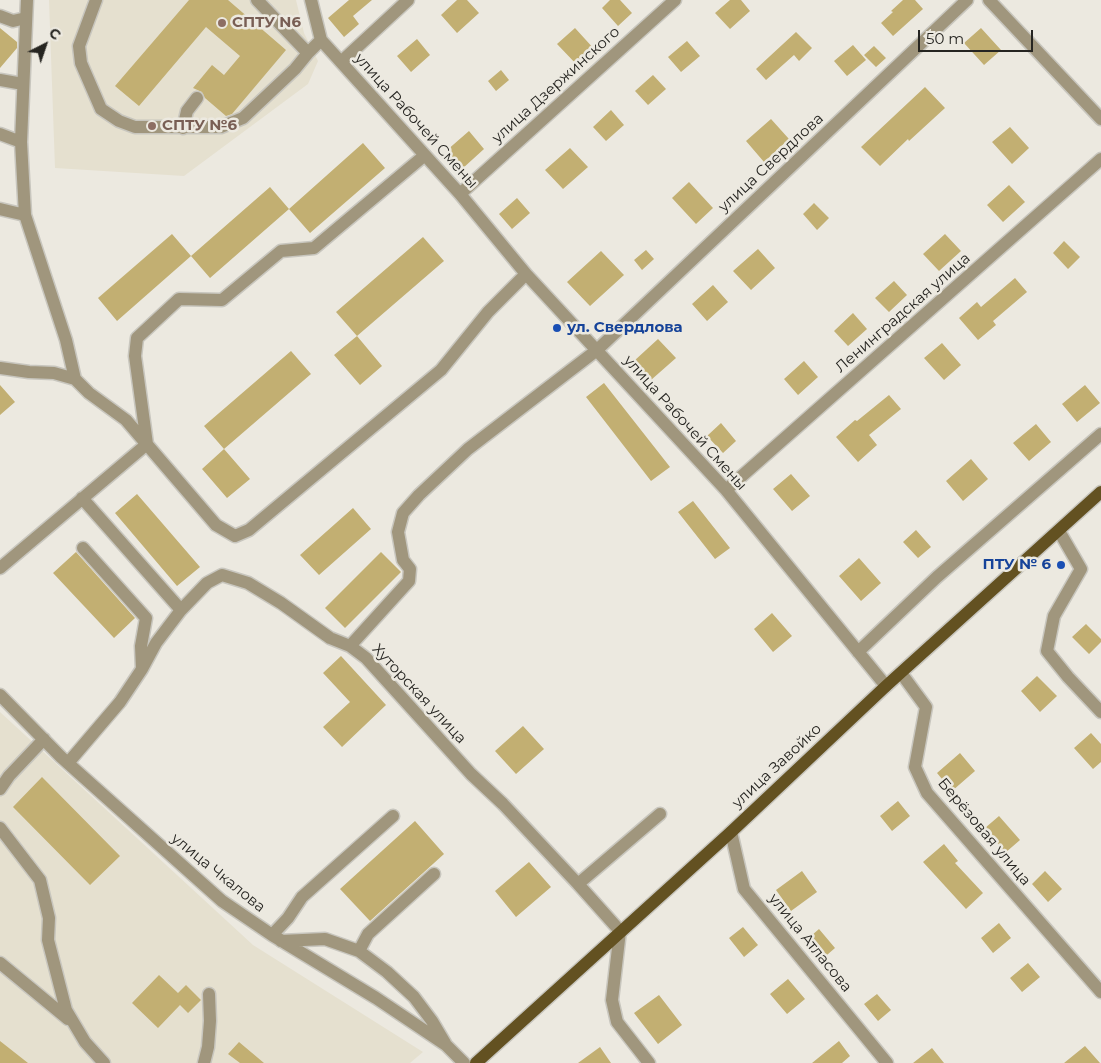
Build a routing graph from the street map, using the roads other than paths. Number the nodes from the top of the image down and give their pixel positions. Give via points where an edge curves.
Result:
1 (27, 0) edge
2 (96, 0) edge
3 (257, 0) edge
4 (311, 0) edge
5 (408, 0) edge
6 (675, 0) edge
7 (967, 0) edge
8 (989, 0) edge
9 (0, 16) edge
10 (26, 18) junction
11 (321, 40) junction
12 (308, 52) junction
13 (341, 62) junction
14 (0, 80) edge
15 (23, 84) junction
16 (197, 98) dead end
17 (1101, 119) edge
18 (183, 128) junction
19 (0, 134) edge
20 (21, 142) junction
21 (425, 155) junction
22 (1101, 159) edge
23 (460, 194) junction
24 (0, 209) edge
25 (25, 215) junction
26 (526, 274) junction
27 (597, 350) junction
28 (0, 368) edge
29 (75, 379) junction
30 (1101, 434) edge
31 (147, 444) junction
32 (726, 490) junction
33 (1101, 492) edge
34 (82, 498) junction
35 (1059, 531) junction
36 (83, 548) dead end
37 (0, 568) edge
38 (181, 610) junction
39 (350, 646) junction
40 (858, 652) junction
41 (142, 669) junction
42 (901, 673) junction
43 (886, 686) junction
44 (0, 695) edge
45 (1101, 712) edge
46 (44, 740) junction
47 (68, 763) junction
48 (1, 785) edge
49 (660, 814) dead end
50 (393, 816) dead end
51 (0, 828) edge
52 (731, 832) junction
53 (434, 874) dead end
54 (578, 884) junction
55 (620, 931) junction
56 (277, 938) junction
57 (359, 950) junction
58 (0, 963) edge
59 (1101, 992) edge
60 (209, 994) dead end
61 (70, 1020) junction
62 (446, 1045) junction
63 (104, 1063) edge
64 (204, 1063) edge
65 (464, 1063) edge
66 (476, 1063) edge
67 (649, 1063) edge
68 (887, 1063) edge

1 - 10 street
2 - 18 street via 79,46 81,63 101,109 135,127
3 - 12 street
4 - 11 street, улица Рабочей Смены
5 - 13 street
6 - 23 street, улица Дзержинского
7 - 27 street, улица Свердлова
8 - 17 street
9 - 10 street via 12,21
10 - 15 street
11 - 12 street
11 - 13 street, улица Рабочей Смены
12 - 18 street via 295,69 243,118 221,127
13 - 21 street, улица Рабочей Смены
14 - 15 street
15 - 20 street
16 - 18 street via 187,110
19 - 20 street
20 - 25 street
21 - 23 street, улица Рабочей Смены
21 - 31 street via 314,248 281,251 222,300 179,299 138,338 135,356
22 - 32 street, Ленинградская улица
23 - 26 street, улица Рабочей Смены
24 - 25 street
25 - 29 street via 66,340
26 - 27 street, улица Рабочей Смены
26 - 31 street via 488,312 440,370 249,530 235,536 216,525
27 - 32 street, улица Рабочей Смены
27 - 39 street, улица Свердлова via 468,449 410,504 403,513 398,532 403,560 410,569 409,581
28 - 29 street via 54,373
29 - 31 street via 126,420
30 - 40 street via 937,577
31 - 34 street
32 - 40 street, улица Рабочей Смены
33 - 35 main road, улица Завойко
34 - 37 street
34 - 38 street
35 - 42 main road, улица Завойко
35 - 45 street via 1081,569 1054,616 1047,652
36 - 41 street via 146,618 141,646
38 - 39 street, Хуторская улица via 207,583 222,575 248,583 330,638
38 - 41 street, Хуторская улица via 156,643
39 - 54 street, Хуторская улица via 366,658 465,768 504,804
40 - 43 street, улица Рабочей Смены
41 - 47 street, Хуторская улица via 120,702
42 - 43 main road, улица Завойко
42 - 59 street, Берёзовая улица via 926,707 915,767 927,793
43 - 52 main road, улица Завойко
44 - 46 street, улица Чкалова
46 - 47 street, улица Чкалова
46 - 48 street
47 - 56 street, улица Чкалова via 222,901
49 - 54 street
50 - 56 street via 302,897
51 - 61 street via 40,880 49,918 48,940 53,965
52 - 55 main road, улица Завойко
52 - 68 street, улица Атласова via 744,889
53 - 57 street via 368,934
54 - 55 street, Хуторская улица
55 - 66 main road, улица Завойко
55 - 67 street via 612,1000 617,1022
56 - 57 street via 325,938
56 - 62 street, улица Чкалова
57 - 62 street via 414,997
58 - 61 street
60 - 64 street via 210,1030
61 - 63 street
62 - 65 street, улица Чкалова

